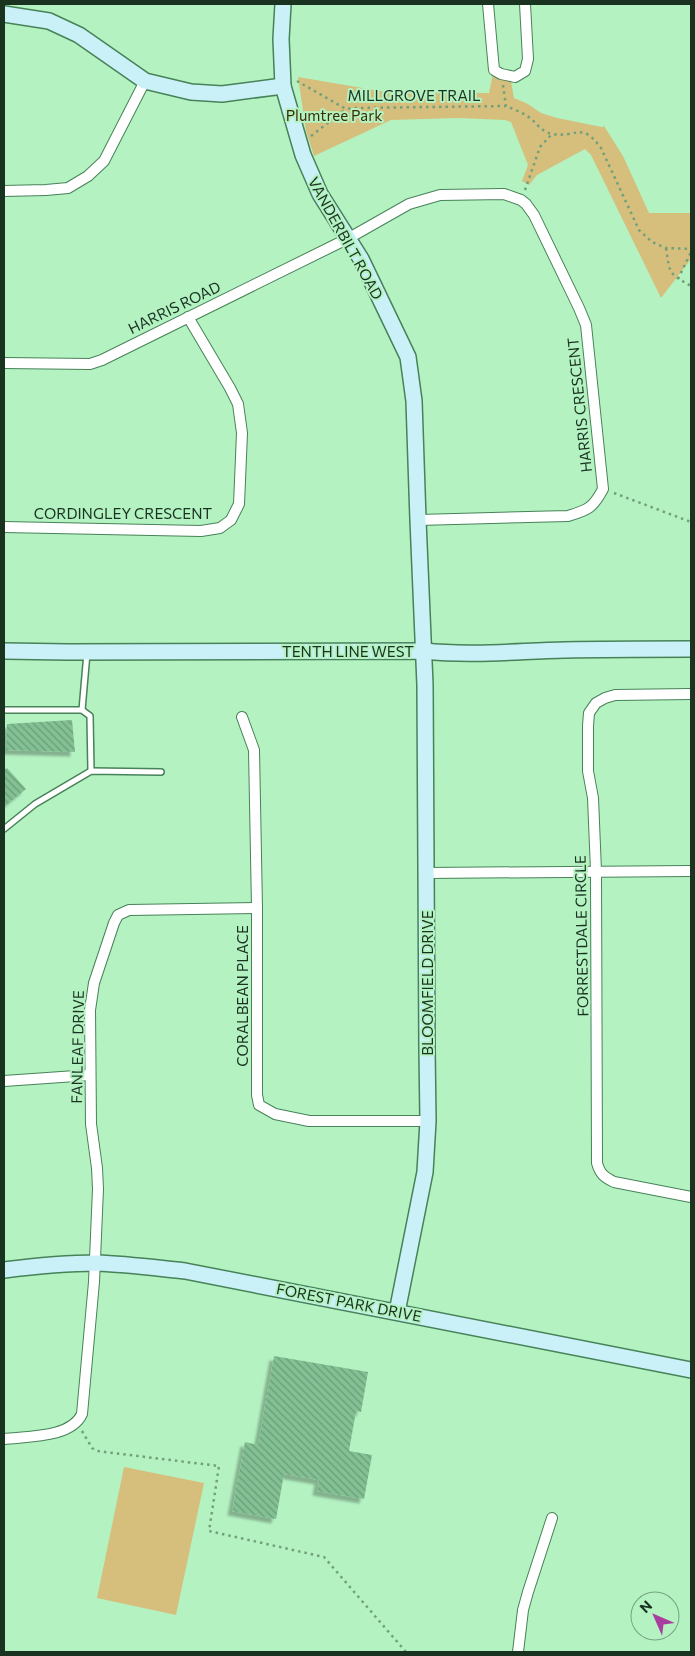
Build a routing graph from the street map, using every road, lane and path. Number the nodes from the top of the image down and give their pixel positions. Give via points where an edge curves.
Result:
1 (284, 4) edge
2 (488, 4) edge
3 (525, 4) edge
4 (4, 14) edge
5 (501, 74) junction
6 (283, 80) junction
7 (146, 81) junction
8 (506, 106) junction
9 (346, 109) junction
10 (552, 134) junction
11 (300, 146) junction
12 (4, 191) edge
13 (521, 200) junction
14 (349, 238) junction
15 (666, 248) junction
16 (691, 251) edge
17 (678, 279) junction
18 (691, 286) edge
19 (188, 317) junction
20 (4, 363) edge
21 (603, 489) junction
22 (418, 520) junction
23 (691, 522) edge
24 (4, 527) edge
25 (691, 649) edge
26 (424, 650) junction
27 (4, 651) edge
28 (87, 652) junction
29 (691, 694) edge
30 (4, 710) edge
31 (82, 710) junction
32 (242, 717) dead end
33 (91, 771) junction
34 (161, 772) dead end
35 (4, 829) edge
36 (596, 872) junction
37 (691, 872) edge
38 (426, 873) junction
39 (257, 908) junction
40 (90, 1075) junction
41 (4, 1081) edge
42 (428, 1121) junction
43 (691, 1197) edge
44 (96, 1263) junction
45 (4, 1270) edge
46 (397, 1312) junction
47 (691, 1370) edge
48 (82, 1431) dead end
49 (4, 1439) edge
50 (552, 1518) dead end
51 (406, 1652) edge
52 (518, 1652) edge

1 - 6 street, VANDERBILT ROAD via 281,39
2 - 5 street via 494,70
3 - 5 street via 528,60 525,71 515,77
4 - 7 street via 49,21 79,35
5 - 8 path
6 - 7 street via 222,94 191,92
6 - 9 path, MILLGROVE TRAIL via 312,89
6 - 11 street, VANDERBILT ROAD
7 - 12 street via 104,161 88,176 68,188
8 - 9 path, MILLGROVE TRAIL
8 - 10 path, MILLGROVE TRAIL via 528,116 542,130
9 - 11 path
10 - 13 path via 540,147
10 - 15 path via 574,132 592,136 601,148 639,230 652,242
11 - 14 street, VANDERBILT ROAD via 320,194
13 - 14 street via 504,194 440,195 409,204
13 - 21 street, HARRIS CRESCENT via 534,215 586,325
14 - 19 street, HARRIS ROAD
14 - 22 street, VANDERBILT ROAD via 408,357 414,401
15 - 16 path
15 - 17 path via 670,272
16 - 17 path
17 - 18 path
19 - 20 street, HARRIS ROAD via 90,364
19 - 24 street, CORDINGLEY CRESCENT via 238,404 242,433 239,504 231,520 220,528 201,531
21 - 22 street, HARRIS CRESCENT via 587,511 568,516
21 - 23 path
22 - 26 street, VANDERBILT ROAD
25 - 26 street, TENTH LINE WEST via 497,653
26 - 28 street, TENTH LINE WEST
26 - 38 street, BLOOMFIELD DRIVE
27 - 28 street, TENTH LINE WEST
28 - 31 lane
29 - 36 street, FORRESTDALE CIRCLE via 615,694 596,704 589,713 588,771 593,798
30 - 31 lane
31 - 33 lane via 90,716
32 - 39 street, CORALBEAN PLACE via 254,750
33 - 34 lane
33 - 35 lane via 35,804
36 - 37 street
36 - 38 street
36 - 43 street, FORRESTDALE CIRCLE via 600,1172 614,1182
38 - 42 street, BLOOMFIELD DRIVE
39 - 40 street, FANLEAF DRIVE via 128,910 118,915 94,983 90,1010
39 - 42 street, CORALBEAN PLACE via 259,1104 275,1114 309,1121
40 - 41 street
40 - 44 street, FANLEAF DRIVE via 91,1124 98,1168
42 - 46 street, BLOOMFIELD DRIVE via 425,1172
44 - 45 street, FOREST PARK DRIVE
44 - 46 street, FOREST PARK DRIVE via 202,1274
44 - 49 street, FANLEAF DRIVE via 84,1405 80,1419 60,1432
46 - 47 street, FOREST PARK DRIVE
48 - 51 path via 97,1451 219,1466 209,1531 324,1557
50 - 52 street via 523,1610

